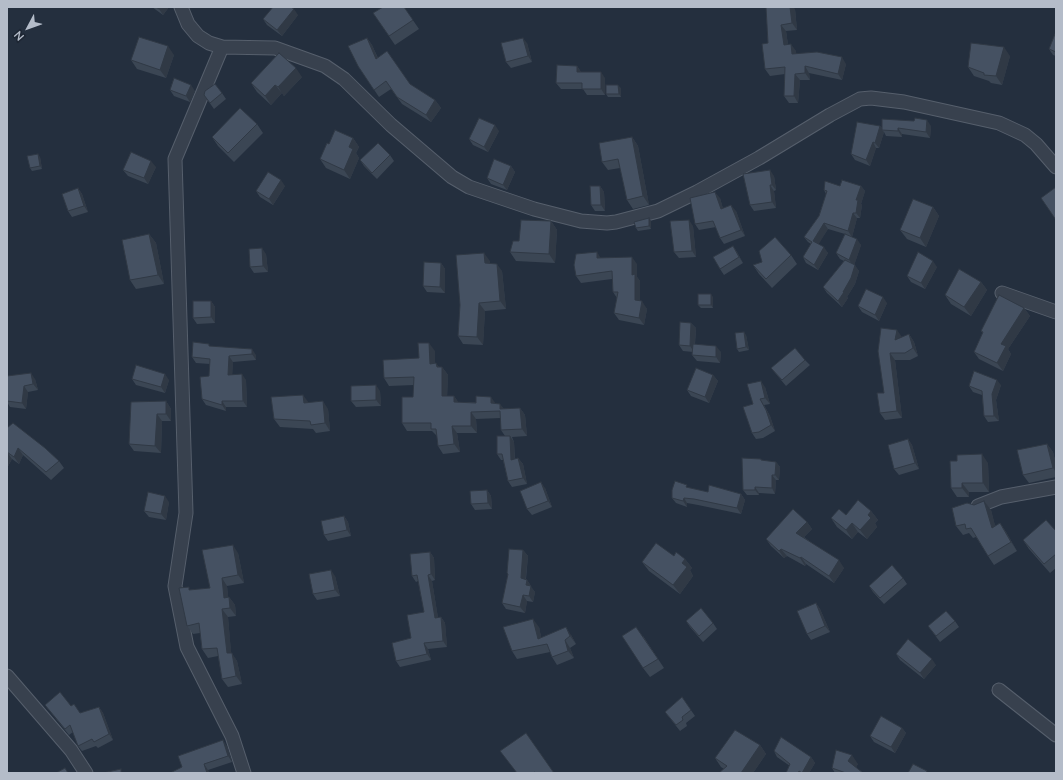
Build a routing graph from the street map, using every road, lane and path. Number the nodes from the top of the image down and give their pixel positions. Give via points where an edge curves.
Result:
1 (181, 7) edge
2 (222, 47) junction
3 (1056, 167) edge
4 (1002, 293) dead end
5 (1056, 312) edge
6 (1056, 487) edge
7 (978, 506) edge
8 (7, 676) edge
9 (999, 690) dead end
10 (1056, 735) edge
11 (86, 773) edge
12 (244, 773) edge

1 - 2 street via 188,24 198,36
2 - 3 street via 275,48 325,66 344,79 391,125 452,177 486,193 580,221 616,222 658,211 718,181 860,99 904,102 998,122 1025,135
2 - 12 street via 175,159 186,513 175,586 187,647 232,736
4 - 5 street
6 - 7 street via 1002,497
8 - 11 street via 71,750
9 - 10 street

